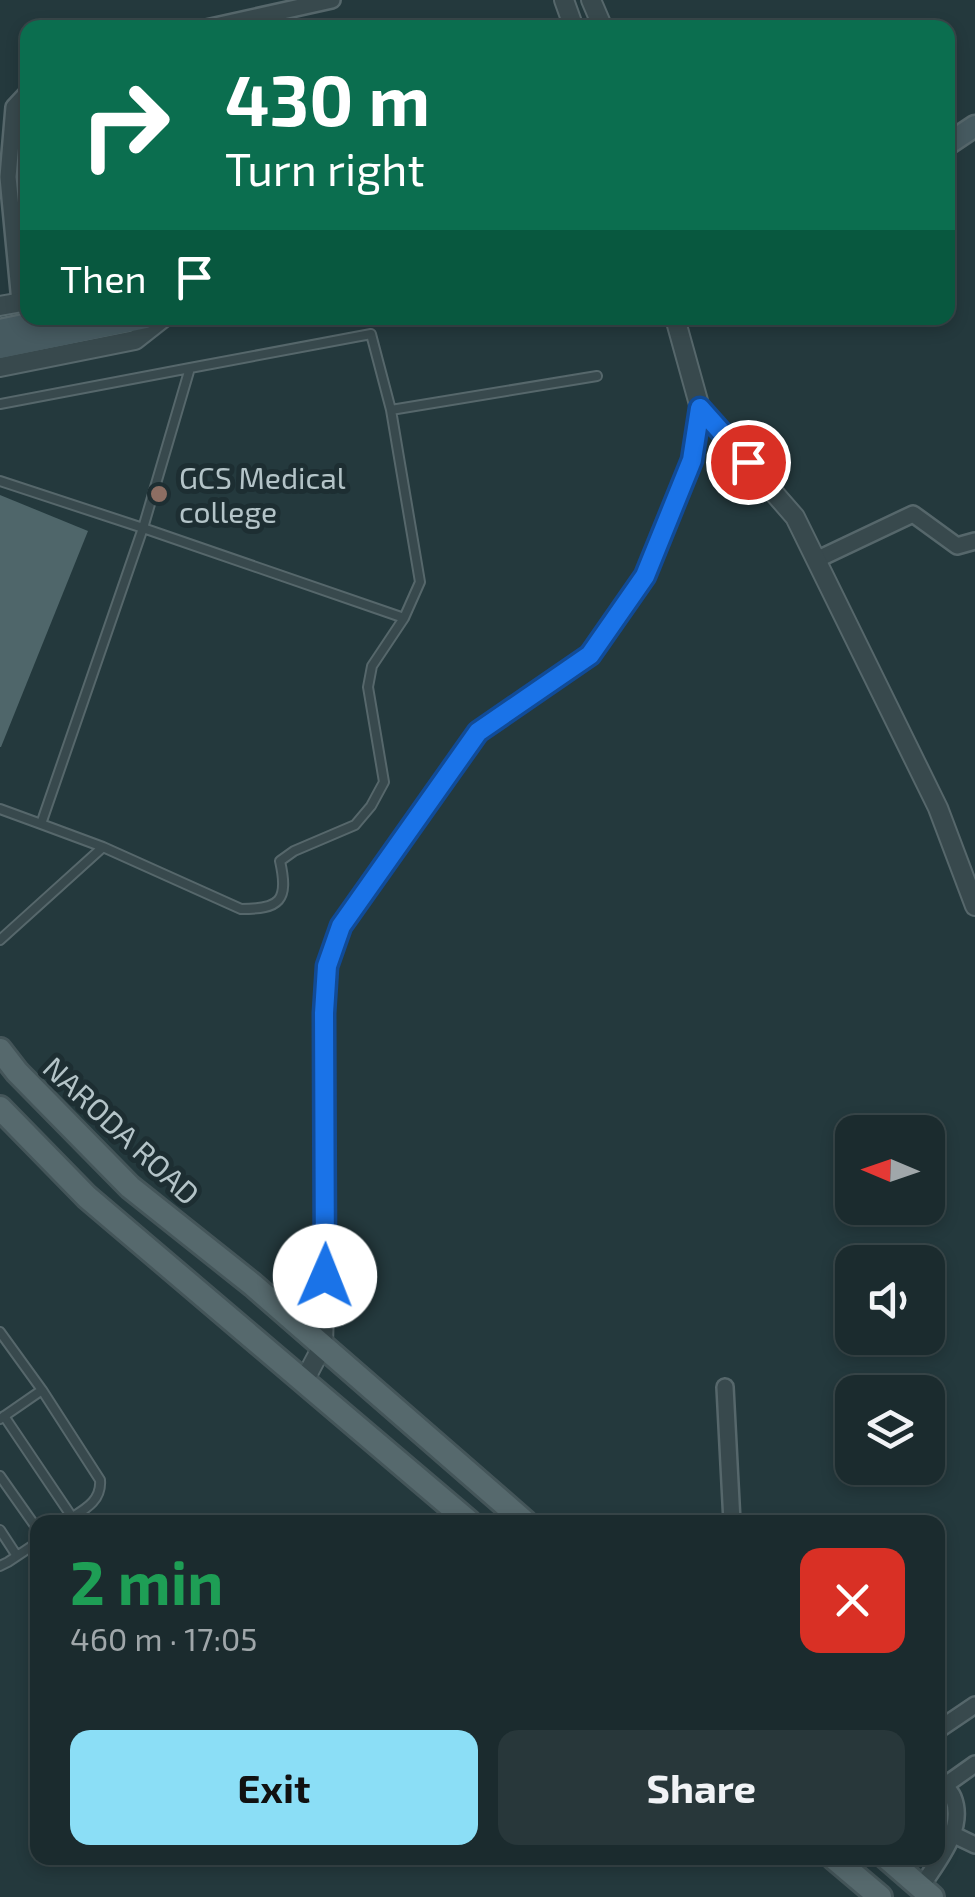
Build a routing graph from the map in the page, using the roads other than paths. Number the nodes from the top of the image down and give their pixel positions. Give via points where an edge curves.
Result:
1 (332, 0) edge
2 (242, 20) edge
3 (20, 101) edge
4 (20, 270) edge
5 (108, 325) edge
6 (154, 325) edge
7 (677, 325) edge
8 (0, 348) edge
9 (0, 367) edge
10 (190, 368) junction
11 (597, 376) dead end
12 (0, 404) edge
13 (700, 408) junction
14 (391, 410) junction
15 (0, 481) edge
16 (142, 528) junction
17 (975, 541) edge
18 (816, 560) junction
19 (404, 618) junction
20 (0, 809) edge
21 (41, 824) junction
22 (104, 847) junction
23 (975, 906) edge
24 (0, 940) edge
25 (0, 1050) edge
26 (0, 1108) edge
27 (0, 1332) edge
28 (322, 1345) junction
29 (302, 1383) junction
30 (725, 1387) dead end
31 (42, 1390) junction
32 (2, 1418) edge
33 (0, 1476) edge
34 (65, 1515) edge
35 (75, 1515) edge
36 (461, 1515) edge
37 (517, 1515) edge
38 (732, 1515) edge
39 (30, 1519) edge
40 (0, 1530) edge
41 (30, 1547) edge
42 (17, 1556) junction
43 (0, 1566) edge
44 (975, 1705) edge
45 (945, 1725) edge
46 (975, 1764) edge
47 (945, 1780) edge
48 (945, 1787) edge
49 (952, 1834) junction
50 (975, 1845) edge
51 (945, 1853) edge
52 (842, 1865) edge
53 (894, 1865) edge
54 (939, 1865) edge
55 (927, 1892) edge
56 (880, 1897) edge

1 - 2 street
3 - 4 street via 8,176
5 - 8 main road
6 - 9 street via 135,340
7 - 13 street
10 - 12 lane
10 - 14 lane via 371,334
10 - 16 lane
11 - 14 lane
13 - 18 street via 795,516
13 - 28 street via 692,460 645,576 590,655 478,732 341,926 327,966 324,1013
14 - 19 lane via 420,582
15 - 16 lane
16 - 19 lane
16 - 21 lane
17 - 18 street via 957,546 913,514
18 - 23 street via 938,808
19 - 22 lane via 372,666 368,687 384,782 354,824 280,861 284,877 277,903 241,909
20 - 21 lane
21 - 22 lane
22 - 24 lane
25 - 28 main road, NARODA ROAD via 130,1187
26 - 29 main road via 87,1197
27 - 31 lane
28 - 29 street
28 - 37 main road, NARODA ROAD
29 - 36 main road
30 - 38 street
31 - 32 lane
31 - 35 lane via 100,1480 97,1500
32 - 34 lane
33 - 39 lane
40 - 42 lane
41 - 42 lane
42 - 43 lane
44 - 45 street
46 - 47 street
48 - 49 street via 956,1814
49 - 50 street
49 - 51 street
52 - 56 main road
53 - 55 main road
54 - 55 street

